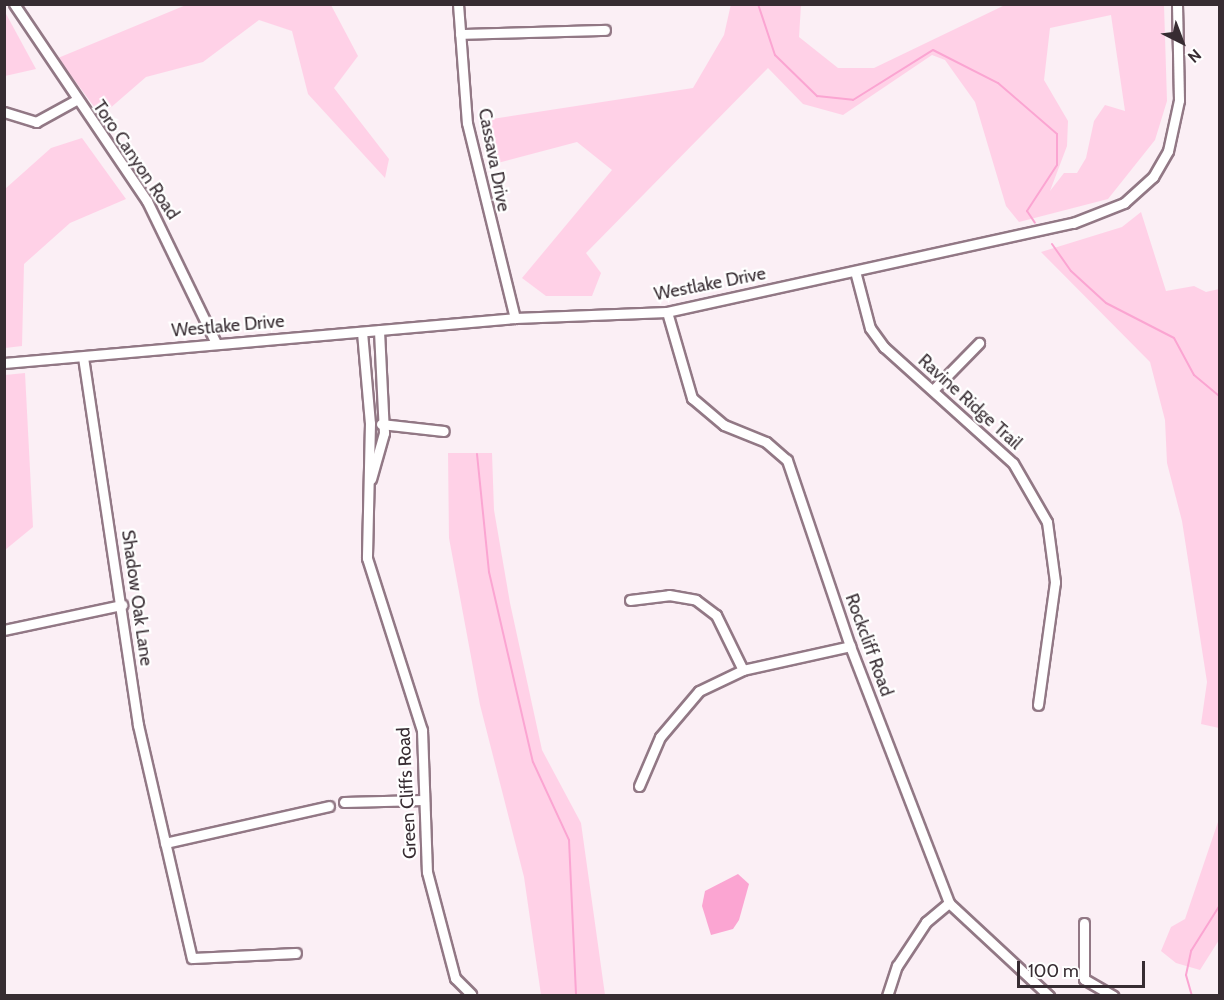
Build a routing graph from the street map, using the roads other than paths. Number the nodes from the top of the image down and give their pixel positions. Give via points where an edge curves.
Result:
1 (14, 4) edge
2 (458, 4) edge
3 (1177, 4) edge
4 (605, 30) dead end
5 (459, 34) junction
6 (76, 100) junction
7 (4, 112) edge
8 (855, 272) junction
9 (667, 312) junction
10 (515, 318) junction
11 (379, 330) junction
12 (362, 332) junction
13 (216, 342) junction
14 (979, 343) dead end
15 (83, 357) junction
16 (4, 363) edge
17 (933, 390) junction
18 (370, 423) junction
19 (384, 425) junction
20 (444, 431) dead end
21 (370, 481) junction
22 (630, 600) dead end
23 (122, 605) junction
24 (4, 630) edge
25 (850, 646) junction
26 (743, 670) junction
27 (1038, 705) dead end
28 (639, 786) dead end
29 (423, 801) junction
30 (344, 802) dead end
31 (329, 806) dead end
32 (165, 843) junction
33 (949, 903) junction
34 (1084, 923) dead end
35 (296, 953) dead end
36 (471, 994) dead end
37 (887, 996) edge
38 (1049, 996) edge
39 (1114, 996) edge

1 - 6 street, Toro Canyon Road
2 - 5 street, Cassava Drive
3 - 8 street, Westlake Drive via 1176,129 1153,177 1124,203 1073,223
4 - 5 street
5 - 10 street, Cassava Drive via 467,123
6 - 7 street via 36,122
6 - 13 street, Toro Canyon Road via 152,209
8 - 9 street, Westlake Drive
8 - 17 street, Ravine Ridge Trail via 870,328
9 - 10 street, Westlake Drive
9 - 25 street, Rockcliff Road via 693,398 724,425 766,442 787,460
10 - 11 street, Westlake Drive
11 - 12 street, Westlake Drive
11 - 19 street, Green Cliffs Road
12 - 13 street, Westlake Drive
12 - 18 street, Green Cliffs Road
13 - 15 street, Westlake Drive
14 - 17 street
15 - 16 street, Westlake Drive
15 - 23 street, Shadow Oak Lane
17 - 27 street, Ravine Ridge Trail via 1013,463 1047,522 1055,582
18 - 19 street
18 - 21 street, Green Cliffs Road
19 - 20 street
19 - 21 street, Green Cliffs Road
21 - 29 street, Green Cliffs Road via 368,558 421,722
22 - 26 street via 669,595 696,600 717,615
23 - 24 street
23 - 32 street, Shadow Oak Lane via 138,725
25 - 26 street
25 - 33 street, Rockcliff Road
26 - 28 street via 699,691 678,711
29 - 30 street
29 - 36 street, Green Cliffs Road via 427,872 455,978
31 - 32 street
32 - 35 street, Shadow Oak Lane via 192,958
33 - 37 street via 926,922 897,966
33 - 38 street, Rockcliff Road
34 - 39 street via 1084,979

